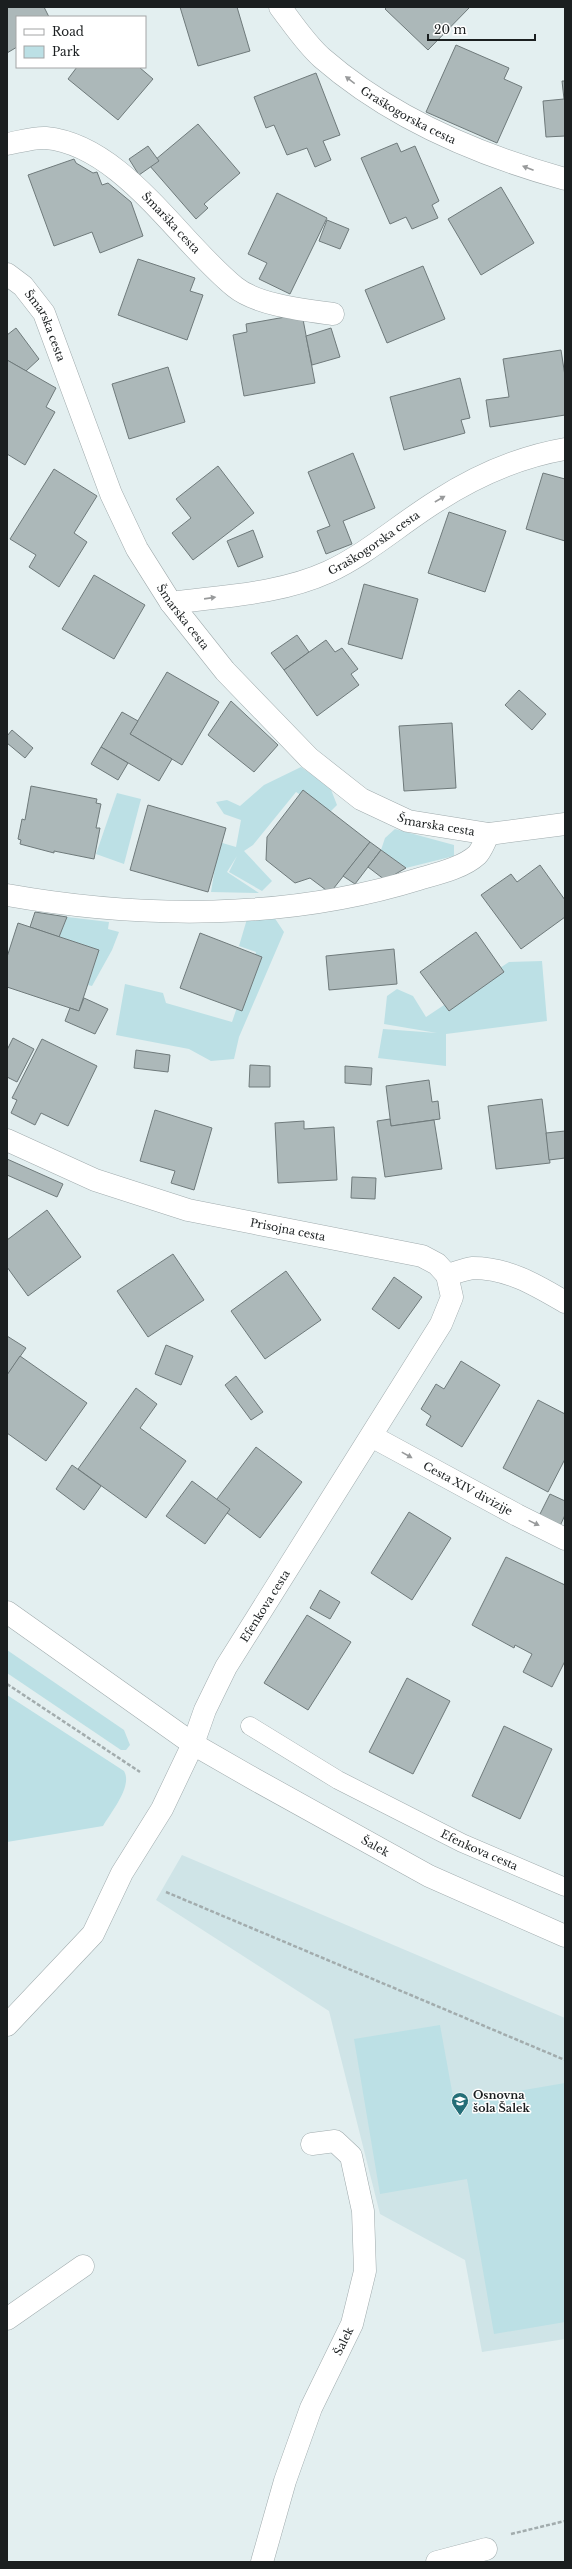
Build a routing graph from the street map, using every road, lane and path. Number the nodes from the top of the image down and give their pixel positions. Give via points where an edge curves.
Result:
1 (280, 7) edge
2 (7, 144) edge
3 (565, 179) edge
4 (7, 274) edge
5 (333, 314) dead end
6 (565, 450) edge
7 (171, 603) junction
8 (565, 824) edge
9 (489, 834) junction
10 (7, 895) edge
11 (7, 1140) edge
12 (447, 1276) junction
13 (565, 1302) edge
14 (372, 1437) junction
15 (565, 1539) edge
16 (7, 1612) edge
17 (7, 1684) edge
18 (250, 1726) dead end
19 (192, 1744) junction
20 (140, 1772) dead end
21 (565, 1887) edge
22 (166, 1892) dead end
23 (565, 1936) edge
24 (7, 2025) edge
25 (565, 2060) edge
26 (312, 2144) dead end
27 (83, 2266) dead end
28 (7, 2319) edge
29 (565, 2521) edge
30 (486, 2549) joint
31 (262, 2562) edge
32 (437, 2562) edge

3 -> 1 street, Graškogorska cesta via 451,139 380,103 321,58
2 - 5 street, Šmarška cesta via 45,138 88,150 130,182 236,288 271,303
4 - 7 street, Šmarska cesta via 23,286 44,313 111,494 137,549
7 -> 6 street, Graškogorska cesta via 300,583 329,572 368,549 436,501 490,472 539,454
7 - 9 street, Šmarska cesta via 225,671 298,747 361,799 408,821
8 - 9 street, Šmarska cesta
9 - 10 street, Šmarska cesta via 477,855 437,873 357,896 289,906 141,911
11 - 12 street, Prisojna cesta via 95,1180 188,1210 422,1256 437,1264
12 - 13 street via 472,1268 498,1271 526,1279
12 - 14 street, Efenkova cesta via 452,1297 441,1324
14 -> 15 street, Cesta XIV divizije via 517,1516
14 - 19 street, Efenkova cesta via 226,1668 205,1710
16 - 19 street
17 - 20 path
18 - 21 lane, Efenkova cesta via 352,1787 462,1843
19 - 23 street, Šalek via 429,1876
19 - 24 street, Efenkova cesta via 162,1809 122,1873 93,1934
22 - 25 path
26 - 31 street, Šalek via 335,2141 350,2156 363,2211 366,2271 352,2324 311,2408 285,2481
27 - 28 street
29 - 30 path via 506,2536
30 - 32 street

